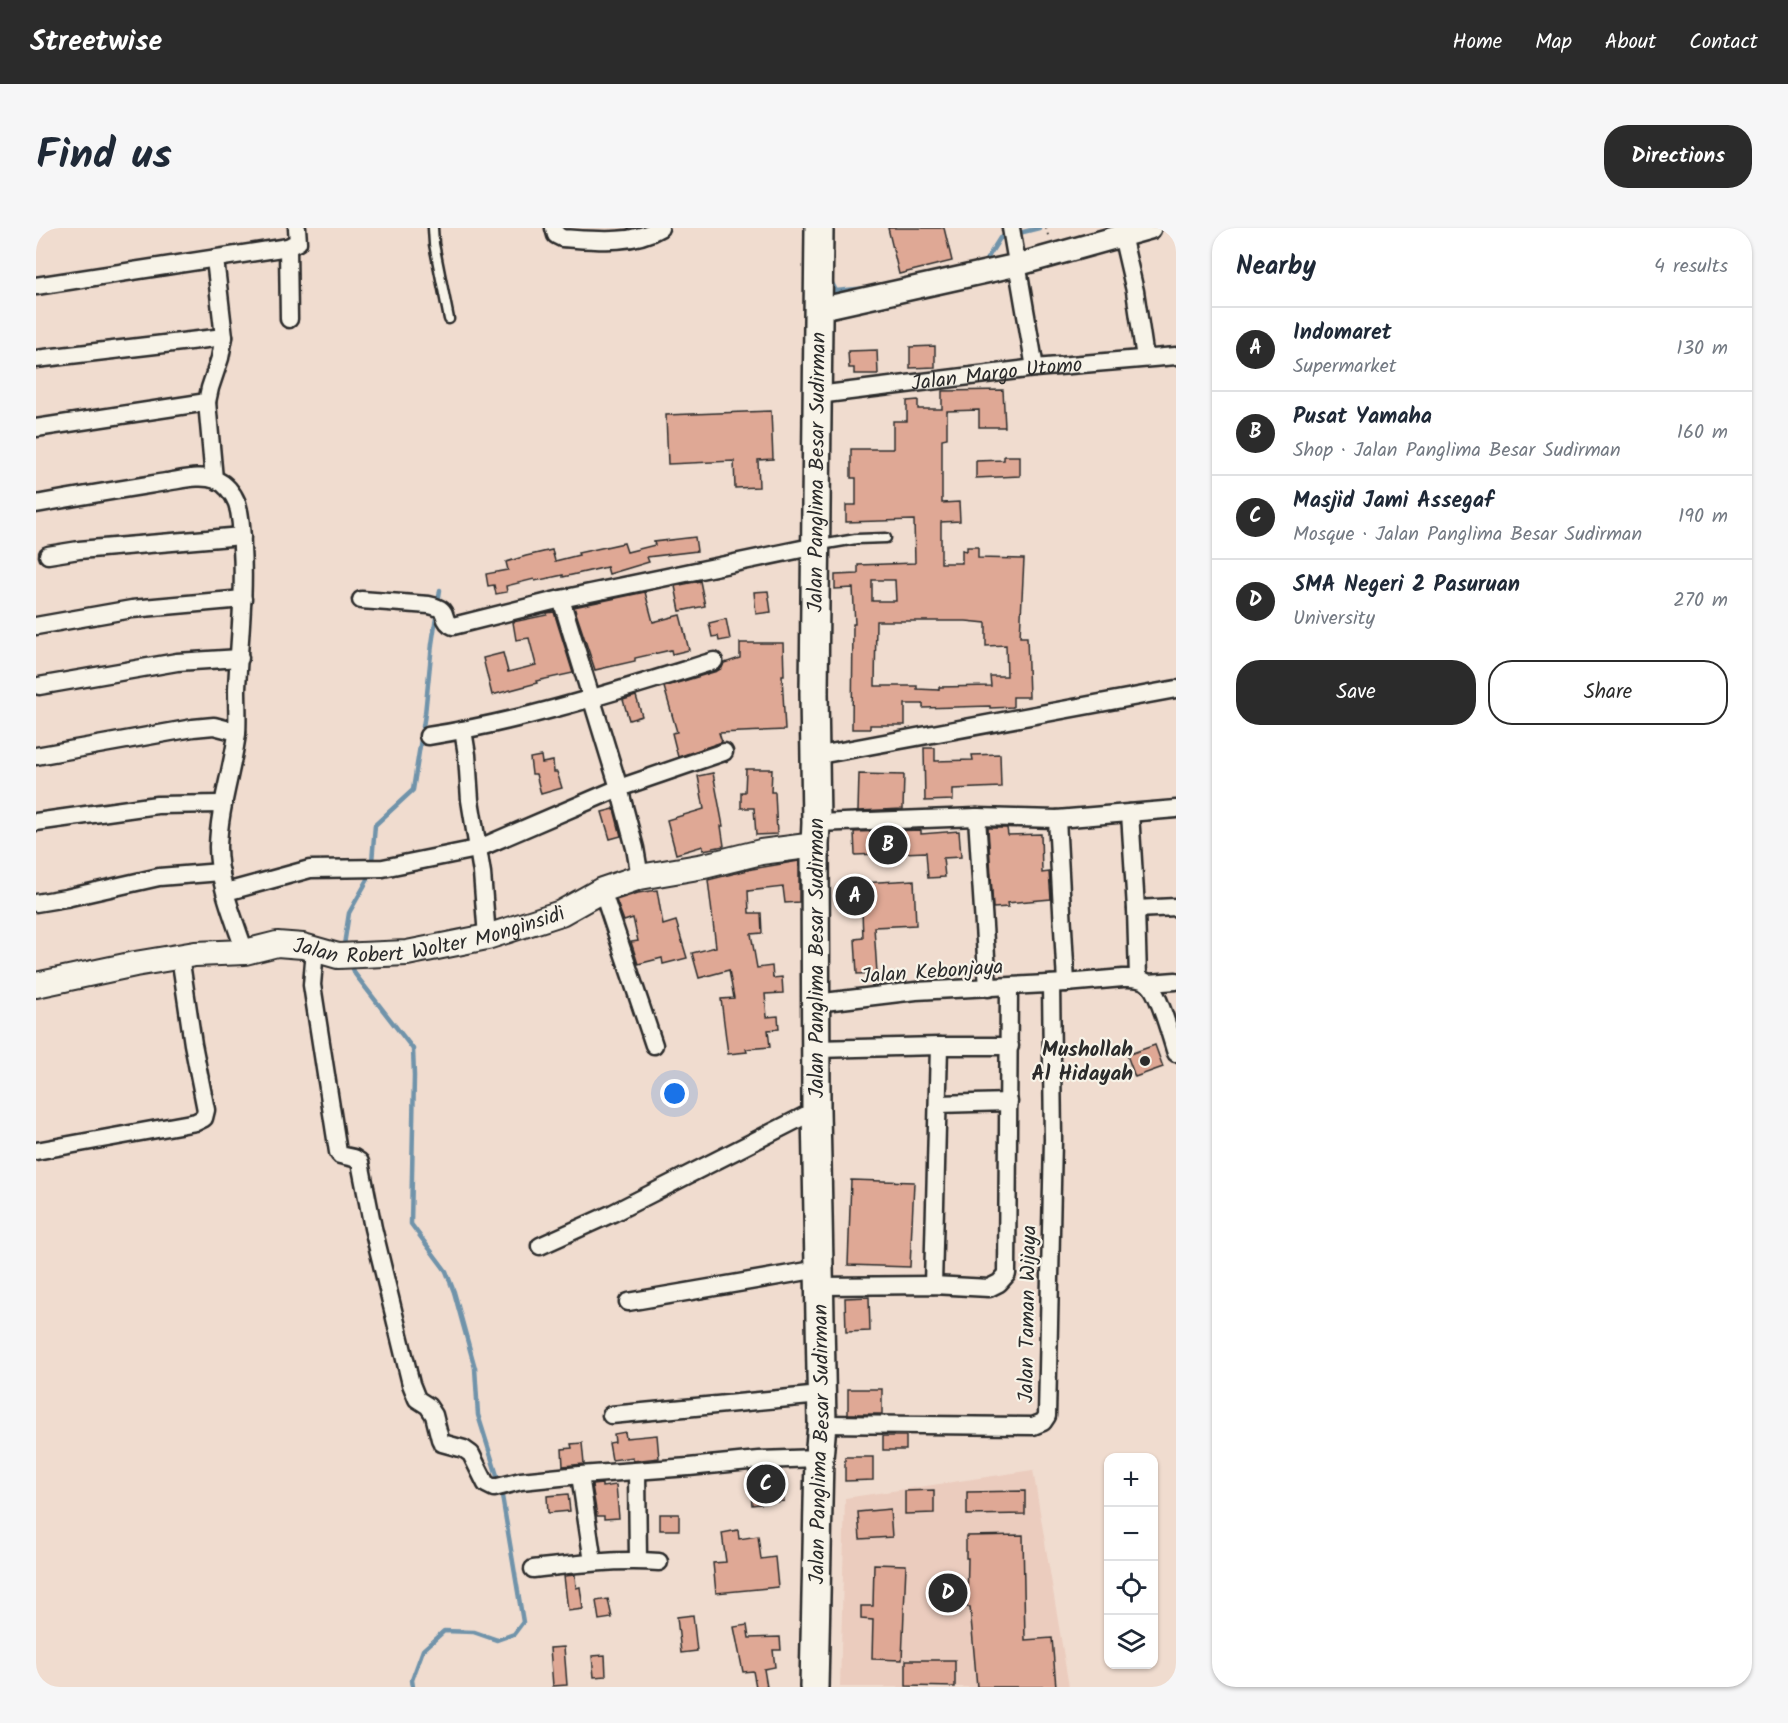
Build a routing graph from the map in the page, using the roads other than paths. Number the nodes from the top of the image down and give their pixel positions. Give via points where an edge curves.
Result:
1 (297, 228) edge
2 (433, 228) edge
3 (554, 228) edge
4 (660, 228) edge
5 (1150, 228) edge
6 (1012, 233) edge
7 (1122, 236) junction
8 (820, 238) edge
9 (288, 247) junction
10 (215, 259) junction
11 (1017, 265) junction
12 (36, 286) edge
13 (819, 301) junction
14 (289, 319) dead end
15 (449, 319) dead end
16 (224, 336) junction
17 (1176, 356) edge
18 (1145, 358) junction
19 (36, 359) edge
20 (1035, 368) junction
21 (818, 395) junction
22 (207, 402) junction
23 (36, 428) edge
24 (214, 479) junction
25 (36, 504) edge
26 (242, 536) junction
27 (886, 538) dead end
28 (816, 546) junction
29 (48, 555) dead end
30 (243, 599) junction
31 (561, 599) junction
32 (362, 600) dead end
33 (36, 626) edge
34 (240, 658) junction
35 (714, 661) dead end
36 (39, 686) dead end
37 (1176, 689) edge
38 (592, 699) junction
39 (463, 730) junction
40 (237, 732) junction
41 (428, 736) dead end
42 (724, 752) dead end
43 (36, 756) edge
44 (814, 756) junction
45 (620, 788) junction
46 (222, 804) junction
47 (1176, 809) edge
48 (1130, 813) junction
49 (977, 817) junction
50 (1057, 819) junction
51 (36, 822) edge
52 (815, 834) junction
53 (477, 849) junction
54 (221, 872) junction
55 (640, 877) junction
56 (602, 890) junction
57 (226, 892) junction
58 (36, 903) edge
59 (1176, 907) edge
60 (1136, 909) junction
61 (487, 937) junction
62 (315, 949) junction
63 (245, 952) junction
64 (180, 956) junction
65 (1143, 980) junction
66 (1176, 981) edge
67 (1059, 984) junction
68 (36, 985) edge
69 (1009, 987) junction
70 (988, 988) junction
71 (816, 1003) junction
72 (654, 1045) dead end
73 (939, 1046) junction
74 (1010, 1046) junction
75 (816, 1049) junction
76 (1176, 1053) edge
77 (1009, 1102) junction
78 (938, 1104) junction
79 (816, 1110) junction
80 (36, 1151) edge
81 (540, 1246) dead end
82 (819, 1277) junction
83 (933, 1286) junction
84 (628, 1302) dead end
85 (821, 1395) junction
86 (611, 1415) dead end
87 (822, 1424) junction
88 (819, 1458) junction
89 (637, 1471) junction
90 (580, 1474) junction
91 (638, 1560) junction
92 (593, 1562) junction
93 (659, 1562) dead end
94 (533, 1569) dead end
95 (814, 1687) edge

1 - 9 street via 298,242
2 - 15 lane
3 - 4 street via 562,238 628,239
5 - 7 street
6 - 11 street
7 - 11 street
7 - 18 street
8 - 13 main road, Jalan Panglima Besar Sudirman
9 - 10 street
9 - 14 street
10 - 12 street
10 - 16 street
11 - 13 street
11 - 20 street
13 - 21 main road, Jalan Panglima Besar Sudirman
16 - 19 street
16 - 22 street
17 - 18 street, Jalan Margo Utomo
18 - 20 street, Jalan Margo Utomo
20 - 21 street, Jalan Margo Utomo
21 - 28 main road, Jalan Panglima Besar Sudirman
22 - 23 street
22 - 24 street
24 - 25 street via 141,486
24 - 26 street via 233,495
26 - 29 street
26 - 30 street
27 - 28 lane
28 - 31 street
28 - 44 main road, Jalan Panglima Besar Sudirman
30 - 33 street via 132,609
30 - 34 street
31 - 32 street via 453,626 443,611 434,606
31 - 38 street
34 - 36 street via 177,662
34 - 40 street
35 - 38 street
37 - 44 street
38 - 39 street
38 - 45 street
39 - 41 street
39 - 53 street
40 - 43 street via 214,726 193,728
40 - 46 street
42 - 45 street
44 - 52 main road, Jalan Panglima Besar Sudirman
45 - 53 street
45 - 55 street
46 - 51 street via 157,805
46 - 54 street via 218,848
47 - 48 street
48 - 50 street
48 - 60 street
49 - 50 street
49 - 52 street
49 - 70 street
50 - 67 street
52 - 55 main road, Jalan Robert Wolter Monginsidi via 761,852
52 - 71 main road, Jalan Panglima Besar Sudirman
53 - 57 street via 383,868 310,869
53 - 61 street
54 - 57 street
54 - 58 street via 159,877
55 - 56 main road, Jalan Robert Wolter Monginsidi
56 - 61 main road, Jalan Robert Wolter Monginsidi via 561,913
56 - 72 street
57 - 63 street
59 - 60 street
60 - 65 street
61 - 62 main road, Jalan Robert Wolter Monginsidi via 407,953 348,955
62 - 63 main road, Jalan Robert Wolter Monginsidi via 278,944
62 - 90 street via 312,985 338,1152 360,1162 414,1396 434,1415 442,1443 471,1454 486,1484 500,1487
63 - 64 main road, Jalan Robert Wolter Monginsidi
64 - 68 main road, Jalan Robert Wolter Monginsidi
64 - 80 street via 206,1110 204,1118
65 - 66 street, Jalan Kebonjaya
65 - 67 street, Jalan Kebonjaya
65 - 76 street via 1158,999
67 - 69 street, Jalan Kebonjaya
67 - 87 street, Jalan Taman Wijaya via 1047,1416 1033,1426
69 - 70 street, Jalan Kebonjaya
69 - 74 street
70 - 71 street, Jalan Kebonjaya via 916,991
71 - 75 main road, Jalan Panglima Besar Sudirman
73 - 74 street
73 - 75 street
73 - 78 street
74 - 77 street
75 - 79 main road, Jalan Panglima Besar Sudirman
77 - 78 street
77 - 83 street via 1007,1274 989,1288
78 - 83 street
79 - 81 street
79 - 82 main road, Jalan Panglima Besar Sudirman
82 - 83 street
82 - 84 street
82 - 85 main road, Jalan Panglima Besar Sudirman
85 - 86 street
85 - 87 main road, Jalan Panglima Besar Sudirman
87 - 88 main road, Jalan Panglima Besar Sudirman
88 - 89 street
88 - 95 main road, Jalan Panglima Besar Sudirman
89 - 90 street
89 - 91 street
90 - 92 street
91 - 92 street
91 - 93 street
92 - 94 street

